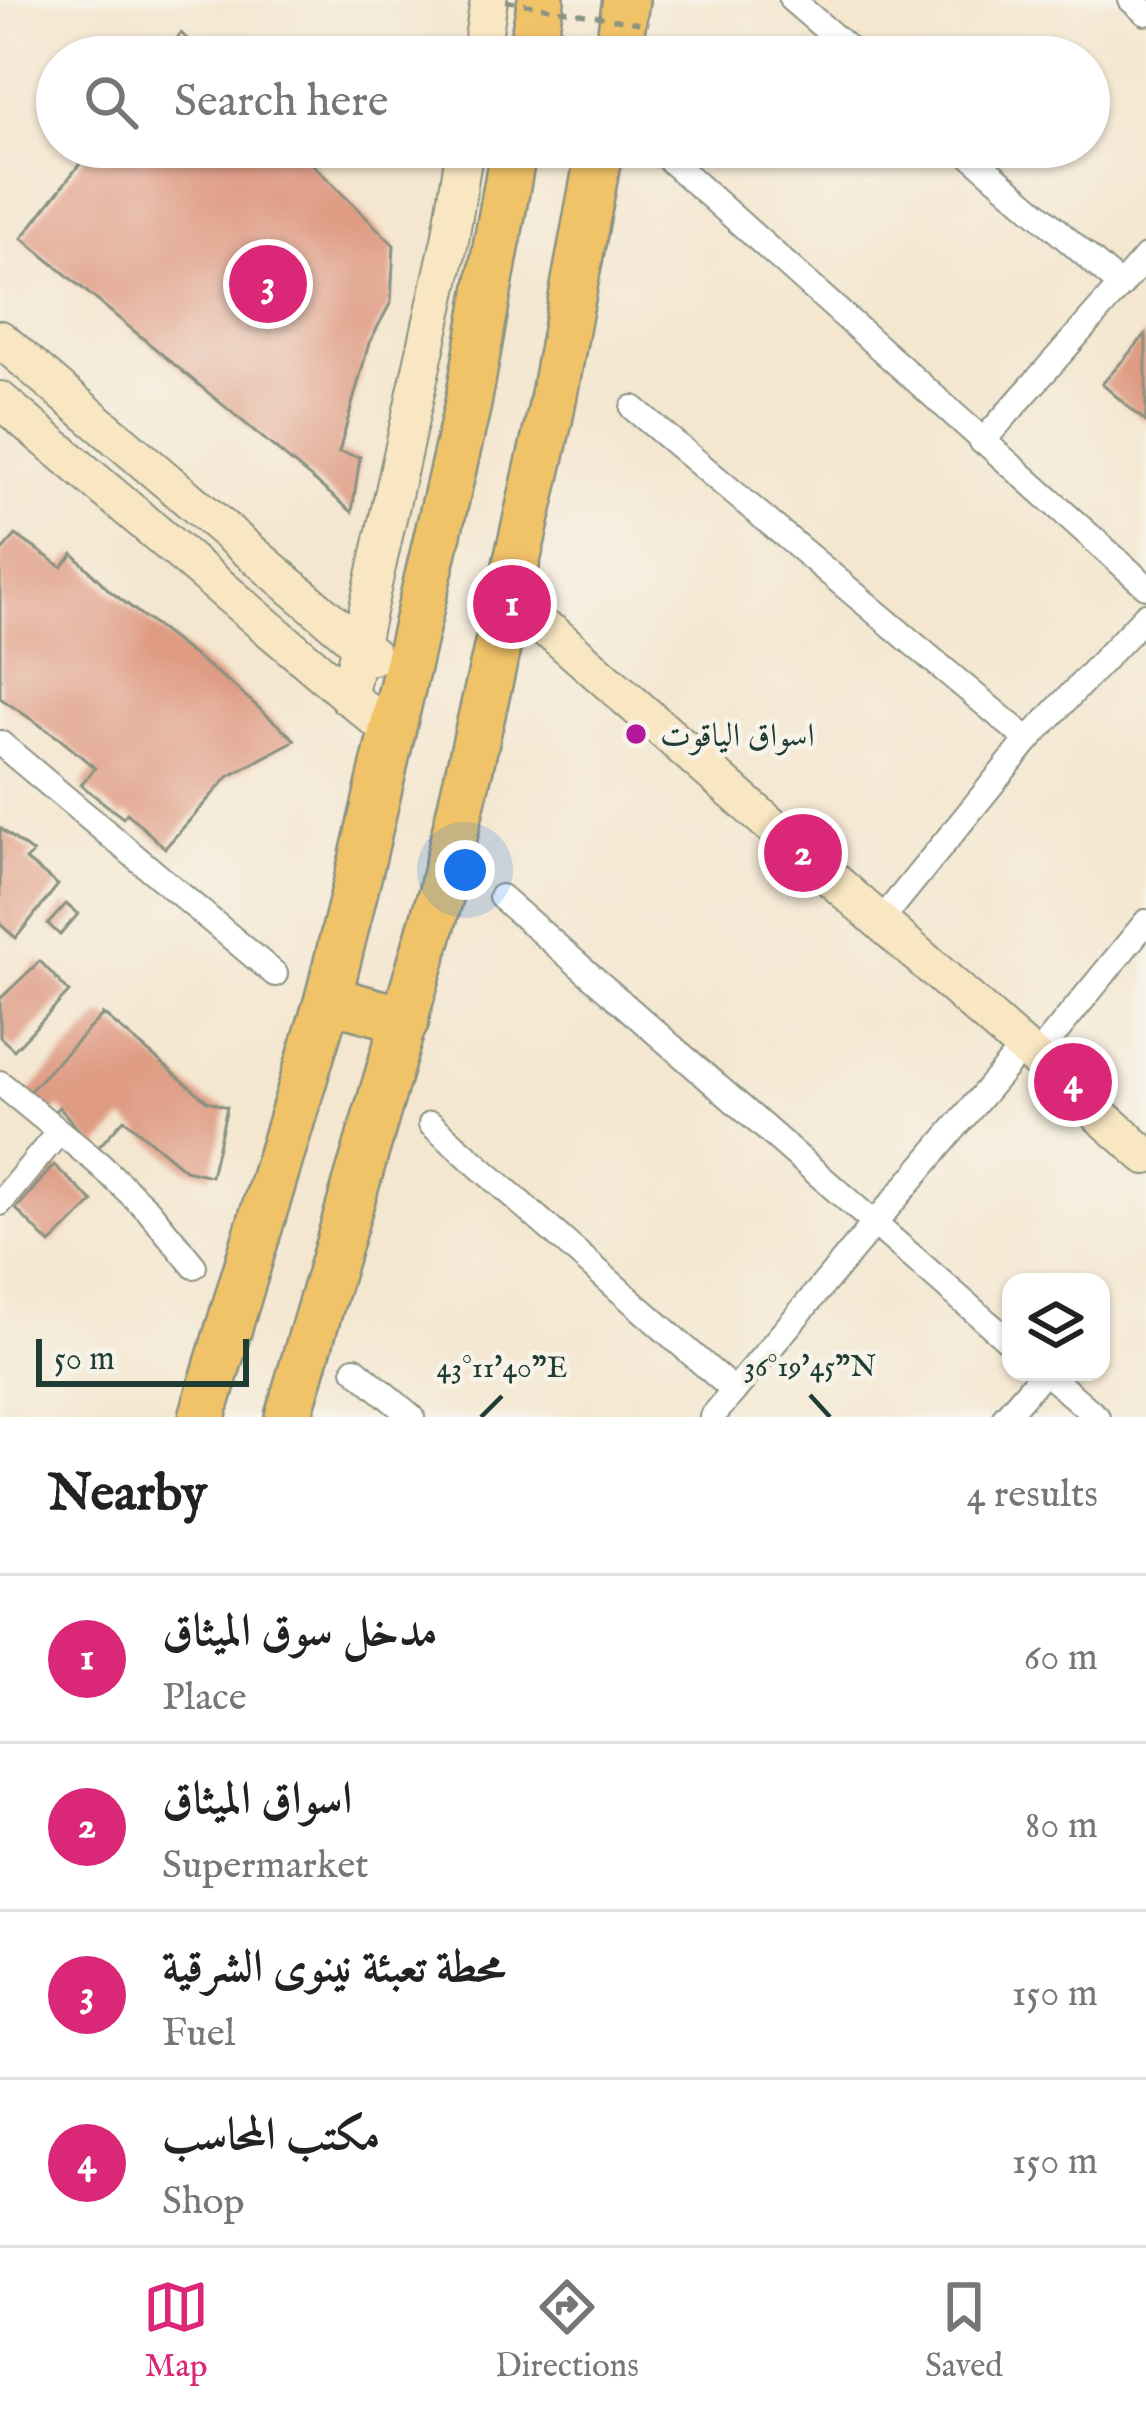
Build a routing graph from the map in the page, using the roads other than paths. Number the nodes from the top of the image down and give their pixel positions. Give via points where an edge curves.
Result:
1 (489, 0) edge
2 (541, 0) edge
3 (792, 0) edge
4 (1131, 0) edge
5 (1146, 13) edge
6 (483, 36) edge
7 (534, 36) edge
8 (834, 36) edge
9 (462, 168) edge
10 (510, 168) edge
11 (596, 168) edge
12 (678, 168) edge
13 (986, 168) edge
14 (1146, 257) edge
15 (1121, 286) junction
16 (0, 339) edge
17 (0, 400) edge
18 (633, 408) dead end
19 (982, 442) junction
20 (1146, 586) edge
21 (506, 609) junction
22 (1146, 615) edge
23 (360, 646) junction
24 (403, 682) junction
25 (348, 697) junction
26 (392, 733) junction
27 (1028, 740) junction
28 (0, 743) edge
29 (501, 897) dead end
30 (880, 922) junction
31 (1146, 922) edge
32 (274, 974) dead end
33 (328, 999) junction
34 (406, 1020) junction
35 (1028, 1053) junction
36 (0, 1083) edge
37 (430, 1124) dead end
38 (59, 1132) junction
39 (1146, 1156) edge
40 (0, 1203) edge
41 (874, 1223) junction
42 (194, 1266) dead end
43 (1002, 1335) edge
44 (355, 1369) dead end
45 (1036, 1381) edge
46 (1055, 1381) edge
47 (734, 1391) junction
48 (202, 1417) edge
49 (288, 1417) edge
50 (412, 1417) edge
51 (712, 1417) edge
52 (1006, 1417) edge
53 (1097, 1417) edge

1 - 6 street
2 - 7 highway
3 - 8 street
4 - 5 street
9 - 23 street
10 - 24 highway via 468,404
11 - 21 highway
12 - 19 street
13 - 15 street
14 - 15 street
15 - 19 street
16 - 23 street
17 - 25 street
18 - 27 street
19 - 20 street
21 - 30 street via 554,634
21 - 34 highway
22 - 27 street
23 - 24 street
23 - 25 street
24 - 26 highway
25 - 26 street
26 - 33 highway
27 - 30 street
28 - 32 street
29 - 41 street
30 - 35 street
31 - 35 street
33 - 34 highway
33 - 48 highway
34 - 49 highway
35 - 39 street
35 - 41 street
36 - 38 street
37 - 47 street
38 - 40 street
38 - 42 street via 148,1210
41 - 43 street
41 - 47 street
44 - 50 street
45 - 52 street
46 - 53 street
47 - 51 street

